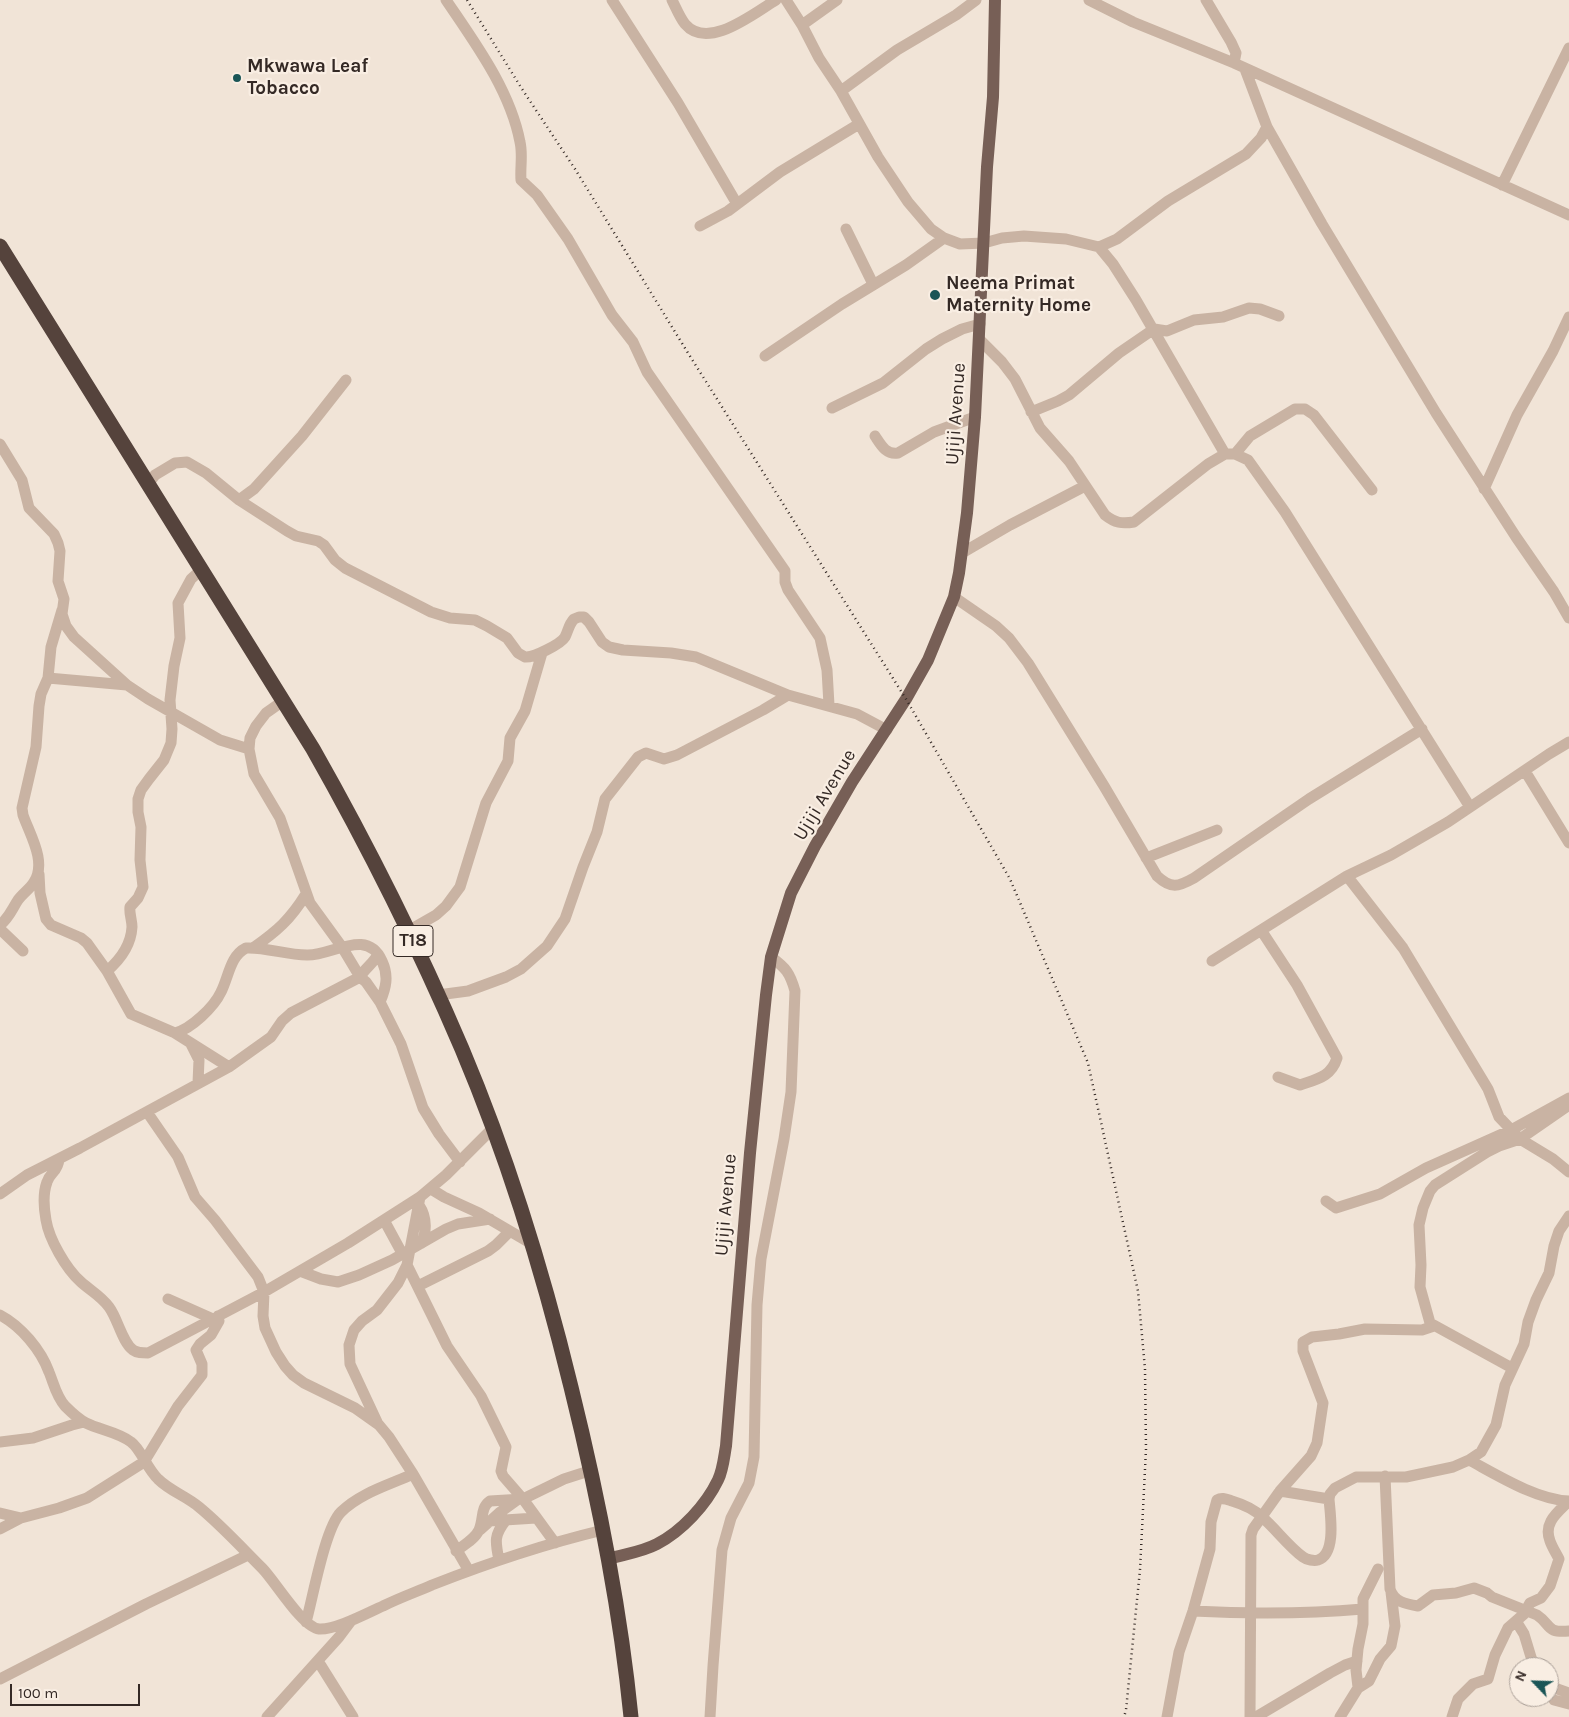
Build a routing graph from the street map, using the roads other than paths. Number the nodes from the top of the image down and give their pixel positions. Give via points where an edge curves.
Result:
1 (446, 0) edge
2 (612, 0) edge
3 (672, 0) edge
4 (776, 0) edge
5 (786, 0) edge
6 (837, 0) edge
7 (976, 0) edge
8 (996, 0) edge
9 (1089, 0) edge
10 (1206, 0) edge
11 (802, 25) junction
12 (1569, 48) edge
13 (1234, 63) junction
14 (1245, 69) junction
15 (841, 91) junction
16 (859, 124) junction
17 (1268, 127) junction
18 (1502, 185) junction
19 (737, 204) junction
20 (1569, 215) edge
21 (700, 226) dead end
22 (846, 230) dead end
23 (944, 238) junction
24 (984, 243) junction
25 (0, 246) edge
26 (1098, 247) junction
27 (873, 284) junction
28 (1279, 316) dead end
29 (1569, 317) edge
30 (980, 324) junction
31 (1154, 329) junction
32 (979, 339) junction
33 (765, 356) dead end
34 (346, 380) dead end
35 (832, 408) dead end
36 (1031, 412) junction
37 (975, 417) junction
38 (875, 436) dead end
39 (0, 444) edge
40 (1230, 454) junction
41 (148, 484) junction
42 (1085, 486) junction
43 (1484, 489) junction
44 (1372, 490) dead end
45 (238, 500) junction
46 (962, 554) junction
47 (202, 569) junction
48 (954, 596) junction
49 (64, 599) junction
50 (1569, 618) edge
51 (542, 652) junction
52 (48, 678) junction
53 (127, 685) junction
54 (788, 695) junction
55 (283, 701) junction
56 (829, 705) junction
57 (170, 713) junction
58 (1422, 729) junction
59 (887, 730) junction
60 (1569, 742) edge
61 (249, 749) junction
62 (1524, 771) junction
63 (1470, 807) junction
64 (1216, 830) dead end
65 (1569, 843) edge
66 (1146, 858) junction
67 (39, 872) junction
68 (1347, 876) junction
69 (306, 894) junction
70 (0, 925) edge
71 (1261, 930) junction
72 (408, 931) junction
73 (342, 947) junction
74 (253, 948) junction
75 (23, 951) dead end
76 (378, 954) junction
77 (771, 957) junction
78 (1212, 961) dead end
79 (107, 971) junction
80 (360, 977) junction
81 (438, 995) junction
82 (380, 1002) junction
83 (189, 1028) junction
84 (175, 1034) junction
85 (190, 1043) junction
86 (229, 1067) junction
87 (1278, 1077) dead end
88 (198, 1083) junction
89 (1569, 1098) edge
90 (1569, 1105) edge
91 (146, 1113) junction
92 (492, 1129) junction
93 (1511, 1130) junction
94 (1520, 1139) junction
95 (58, 1159) junction
96 (460, 1162) junction
97 (1569, 1172) edge
98 (432, 1189) junction
99 (0, 1194) edge
100 (419, 1201) junction
101 (1326, 1201) dead end
102 (1569, 1216) edge
103 (384, 1220) junction
104 (490, 1220) junction
105 (509, 1232) junction
106 (422, 1243) junction
107 (532, 1244) junction
108 (406, 1258) junction
109 (300, 1271) junction
110 (418, 1286) junction
111 (264, 1292) junction
112 (168, 1299) dead end
113 (0, 1315) edge
114 (216, 1318) junction
115 (1434, 1326) junction
116 (350, 1364) junction
117 (1512, 1368) junction
118 (355, 1408) junction
119 (84, 1422) junction
120 (379, 1425) junction
121 (0, 1442) edge
122 (1469, 1460) junction
123 (144, 1462) junction
124 (592, 1470) junction
125 (413, 1474) junction
126 (1385, 1476) junction
127 (1280, 1491) junction
128 (1329, 1499) junction
129 (520, 1500) junction
130 (1569, 1501) edge
131 (0, 1513) edge
132 (1263, 1517) junction
133 (21, 1518) junction
134 (536, 1518) junction
135 (490, 1520) junction
136 (506, 1520) junction
137 (0, 1529) edge
138 (604, 1530) junction
139 (479, 1531) junction
140 (555, 1542) junction
141 (456, 1551) junction
142 (248, 1555) junction
143 (608, 1559) junction
144 (500, 1560) junction
145 (1378, 1569) dead end
146 (469, 1571) junction
147 (1391, 1592) junction
148 (1363, 1609) junction
149 (1526, 1610) junction
150 (1193, 1611) junction
151 (1250, 1614) junction
152 (351, 1621) junction
153 (1516, 1621) junction
154 (306, 1622) junction
155 (1569, 1631) edge
156 (1531, 1657) edge
157 (318, 1661) junction
158 (1357, 1661) junction
159 (0, 1679) edge
160 (1358, 1687) junction
161 (267, 1717) edge
162 (353, 1717) edge
163 (631, 1717) edge
164 (710, 1717) edge
165 (1166, 1717) edge
166 (1250, 1717) edge
167 (1256, 1717) edge
168 (1340, 1717) edge
169 (1452, 1717) edge

1 - 56 street via 488,64 511,113 520,143 521,180 537,195 564,233 612,315 633,342 647,372 785,571 788,590 820,638 827,670
2 - 19 street
3 - 4 street via 685,24 700,34 715,34
5 - 11 street
6 - 11 street
7 - 15 street via 897,50
8 - 24 main road, Ujiji Avenue
9 - 13 street
10 - 13 street via 1232,42 1236,53
11 - 15 street
12 - 18 street
13 - 14 street
14 - 17 street
14 - 18 street
15 - 16 street
16 - 19 street via 768,180
16 - 23 street via 908,202 931,229
17 - 26 street via 1246,154 1168,201 1117,239
17 - 43 street via 1345,262
18 - 20 street
19 - 21 street
22 - 27 street
23 - 24 street via 960,244
23 - 27 street
24 - 26 street via 1024,236 1066,238
24 - 30 main road, Ujiji Avenue
25 - 41 highway, T18
26 - 31 street
27 - 33 street
28 - 31 street via 1260,308 1249,308 1223,318 1194,320 1167,331
29 - 43 street via 1517,415
30 - 32 main road, Ujiji Avenue
30 - 35 street via 942,339 883,383
31 - 36 street via 1118,353 1069,394
31 - 40 street
32 - 36 street via 1015,379
32 - 37 main road, Ujiji Avenue
34 - 45 street via 302,436 254,489
36 - 42 street
37 - 38 street via 934,432 898,453 887,452
37 - 46 main road, Ujiji Avenue
39 - 49 street via 22,480 29,508 58,542 58,581
40 - 42 street via 1208,464 1134,522 1114,522 1105,515
40 - 44 street via 1250,436 1295,408 1305,410 1314,415
40 - 58 street via 1248,460 1280,505
41 - 45 street via 155,475 175,462 187,462
41 - 47 highway, T18
42 - 46 street
43 - 50 street
45 - 51 street via 296,536 318,541 345,568 419,606 441,616 481,623 507,638 525,657
46 - 48 main road, Ujiji Avenue
47 - 55 highway, T18
47 - 57 street via 191,579 178,603 180,638 172,679
48 - 59 main road, Ujiji Avenue via 928,660
48 - 66 street via 996,626 1028,663
49 - 52 street via 51,647
49 - 53 street via 62,614 74,637
51 - 54 street via 563,640 570,623 579,617 589,622 602,642 609,646 686,655
51 - 72 street via 526,711 510,738 508,761 486,803 460,887 446,906
52 - 53 street
52 - 67 street via 40,700 36,747 22,808 39,861
53 - 57 street
54 - 56 street
54 - 81 street via 677,755 664,759 646,753 638,757 605,799 597,832 565,918 547,946 521,969 506,977 468,991
55 - 61 street via 266,713 256,726
55 - 72 highway, T18 via 340,796
56 - 59 street via 857,714
57 - 61 street via 220,740
57 - 79 street via 172,729 168,752 138,799 143,887 130,907 132,925 126,949
58 - 63 street
58 - 66 street via 1332,784 1182,884 1165,883
59 - 77 main road, Ujiji Avenue via 835,812 791,893
60 - 62 street
61 - 69 street via 254,774 280,818
62 - 63 street
62 - 65 street
63 - 68 street via 1400,850
64 - 66 street
67 - 70 street via 32,886
67 - 79 street via 46,919 51,925 87,943
68 - 71 street
68 - 93 street via 1403,948 1488,1089 1499,1117
69 - 73 street
69 - 74 street via 286,922
70 - 75 street via 1,930
71 - 78 street
71 - 87 street via 1297,985 1336,1058 1328,1074 1300,1085
72 - 81 highway, T18
73 - 74 street via 309,956
73 - 76 street via 360,944
73 - 80 street
74 - 83 street via 239,952 217,999
76 - 80 street
76 - 82 street via 387,981
77 - 143 main road, Ujiji Avenue via 750,1153 724,1463 709,1496 673,1534 642,1550
77 - 164 street via 784,967 795,990 791,1092 761,1259 752,1473 731,1518 722,1550
79 - 84 street via 131,1014
80 - 82 street
80 - 86 street via 291,1014 271,1038
81 - 92 highway, T18
82 - 96 street via 401,1044 424,1108
83 - 84 street
83 - 85 street
84 - 85 street
85 - 86 street
85 - 88 street via 199,1060
86 - 88 street
88 - 91 street
89 - 93 street
90 - 94 street
91 - 95 street
91 - 111 street via 178,1157 195,1197 252,1269
92 - 96 street
92 - 107 highway, T18
93 - 94 street
93 - 101 street via 1426,1168 1380,1194 1336,1208
94 - 97 street
94 - 115 street via 1487,1152 1430,1191 1419,1225 1420,1287 1429,1320
95 - 99 street
95 - 114 street via 57,1169 49,1177 45,1190 50,1235 66,1266 100,1296 116,1316 132,1350 148,1353
96 - 98 street
98 - 100 street
98 - 104 street
100 - 103 street
100 - 106 street via 426,1225
100 - 108 street
102 - 117 street via 1558,1231 1549,1273
103 - 108 street
103 - 109 street
104 - 105 street
104 - 106 street via 458,1224
105 - 107 street
105 - 110 street via 488,1251
106 - 108 street
107 - 124 highway, T18
108 - 109 street via 338,1282
108 - 110 street
108 - 116 street via 398,1283 377,1310 354,1330 349,1345
109 - 111 street
110 - 129 street via 447,1346 478,1391 506,1447 501,1471
111 - 114 street
111 - 118 street via 265,1328 285,1366 304,1383
112 - 114 street
113 - 119 street via 33,1344 58,1396
114 - 123 street via 219,1322 211,1335 196,1350 202,1364 202,1375 178,1406
115 - 117 street
115 - 127 street via 1422,1330 1365,1330 1312,1337 1304,1341 1303,1351 1323,1403 1317,1443 1302,1467
116 - 118 street via 356,1392
116 - 120 street
117 - 122 street via 1492,1432 1481,1452
118 - 120 street
119 - 121 street via 33,1438
119 - 123 street via 133,1443
120 - 125 street
122 - 126 street via 1406,1478
122 - 130 street via 1529,1490
123 - 133 street via 81,1500
123 - 142 street via 160,1481 197,1505
124 - 129 street
124 - 138 highway, T18
125 - 141 street
125 - 154 street via 358,1498 334,1521
126 - 128 street via 1356,1477 1336,1488
126 - 147 street
127 - 128 street
127 - 132 street
128 - 132 street via 1330,1544 1317,1560 1304,1558
129 - 134 street
129 - 135 street
129 - 139 street via 490,1500 484,1508
130 - 149 street via 1549,1526 1549,1538 1558,1559 1553,1579 1542,1597 1530,1602
131 - 133 street
132 - 150 street via 1239,1503 1223,1498 1217,1500 1211,1522 1210,1549
132 - 151 street via 1251,1536
133 - 137 street
134 - 136 street
134 - 140 street
135 - 136 street
135 - 139 street
136 - 144 street via 495,1542
138 - 140 street
138 - 143 highway, T18
139 - 141 street
140 - 144 street
141 - 146 street
142 - 154 street via 268,1574
142 - 159 street
143 - 163 highway, T18
144 - 146 street
145 - 148 street via 1364,1595
146 - 152 street
147 - 149 street via 1402,1602 1418,1606 1433,1595 1477,1588
147 - 160 street via 1395,1626 1391,1646 1369,1681
148 - 151 street
148 - 158 street
149 - 153 street
149 - 155 street via 1542,1618 1550,1629
150 - 151 street
150 - 165 street via 1179,1652
151 - 166 street
152 - 154 street via 319,1629
152 - 157 street
153 - 156 street
153 - 169 street via 1502,1640 1488,1679 1473,1684 1458,1698
157 - 161 street
157 - 162 street
158 - 160 street
158 - 167 street via 1330,1673
160 - 168 street

